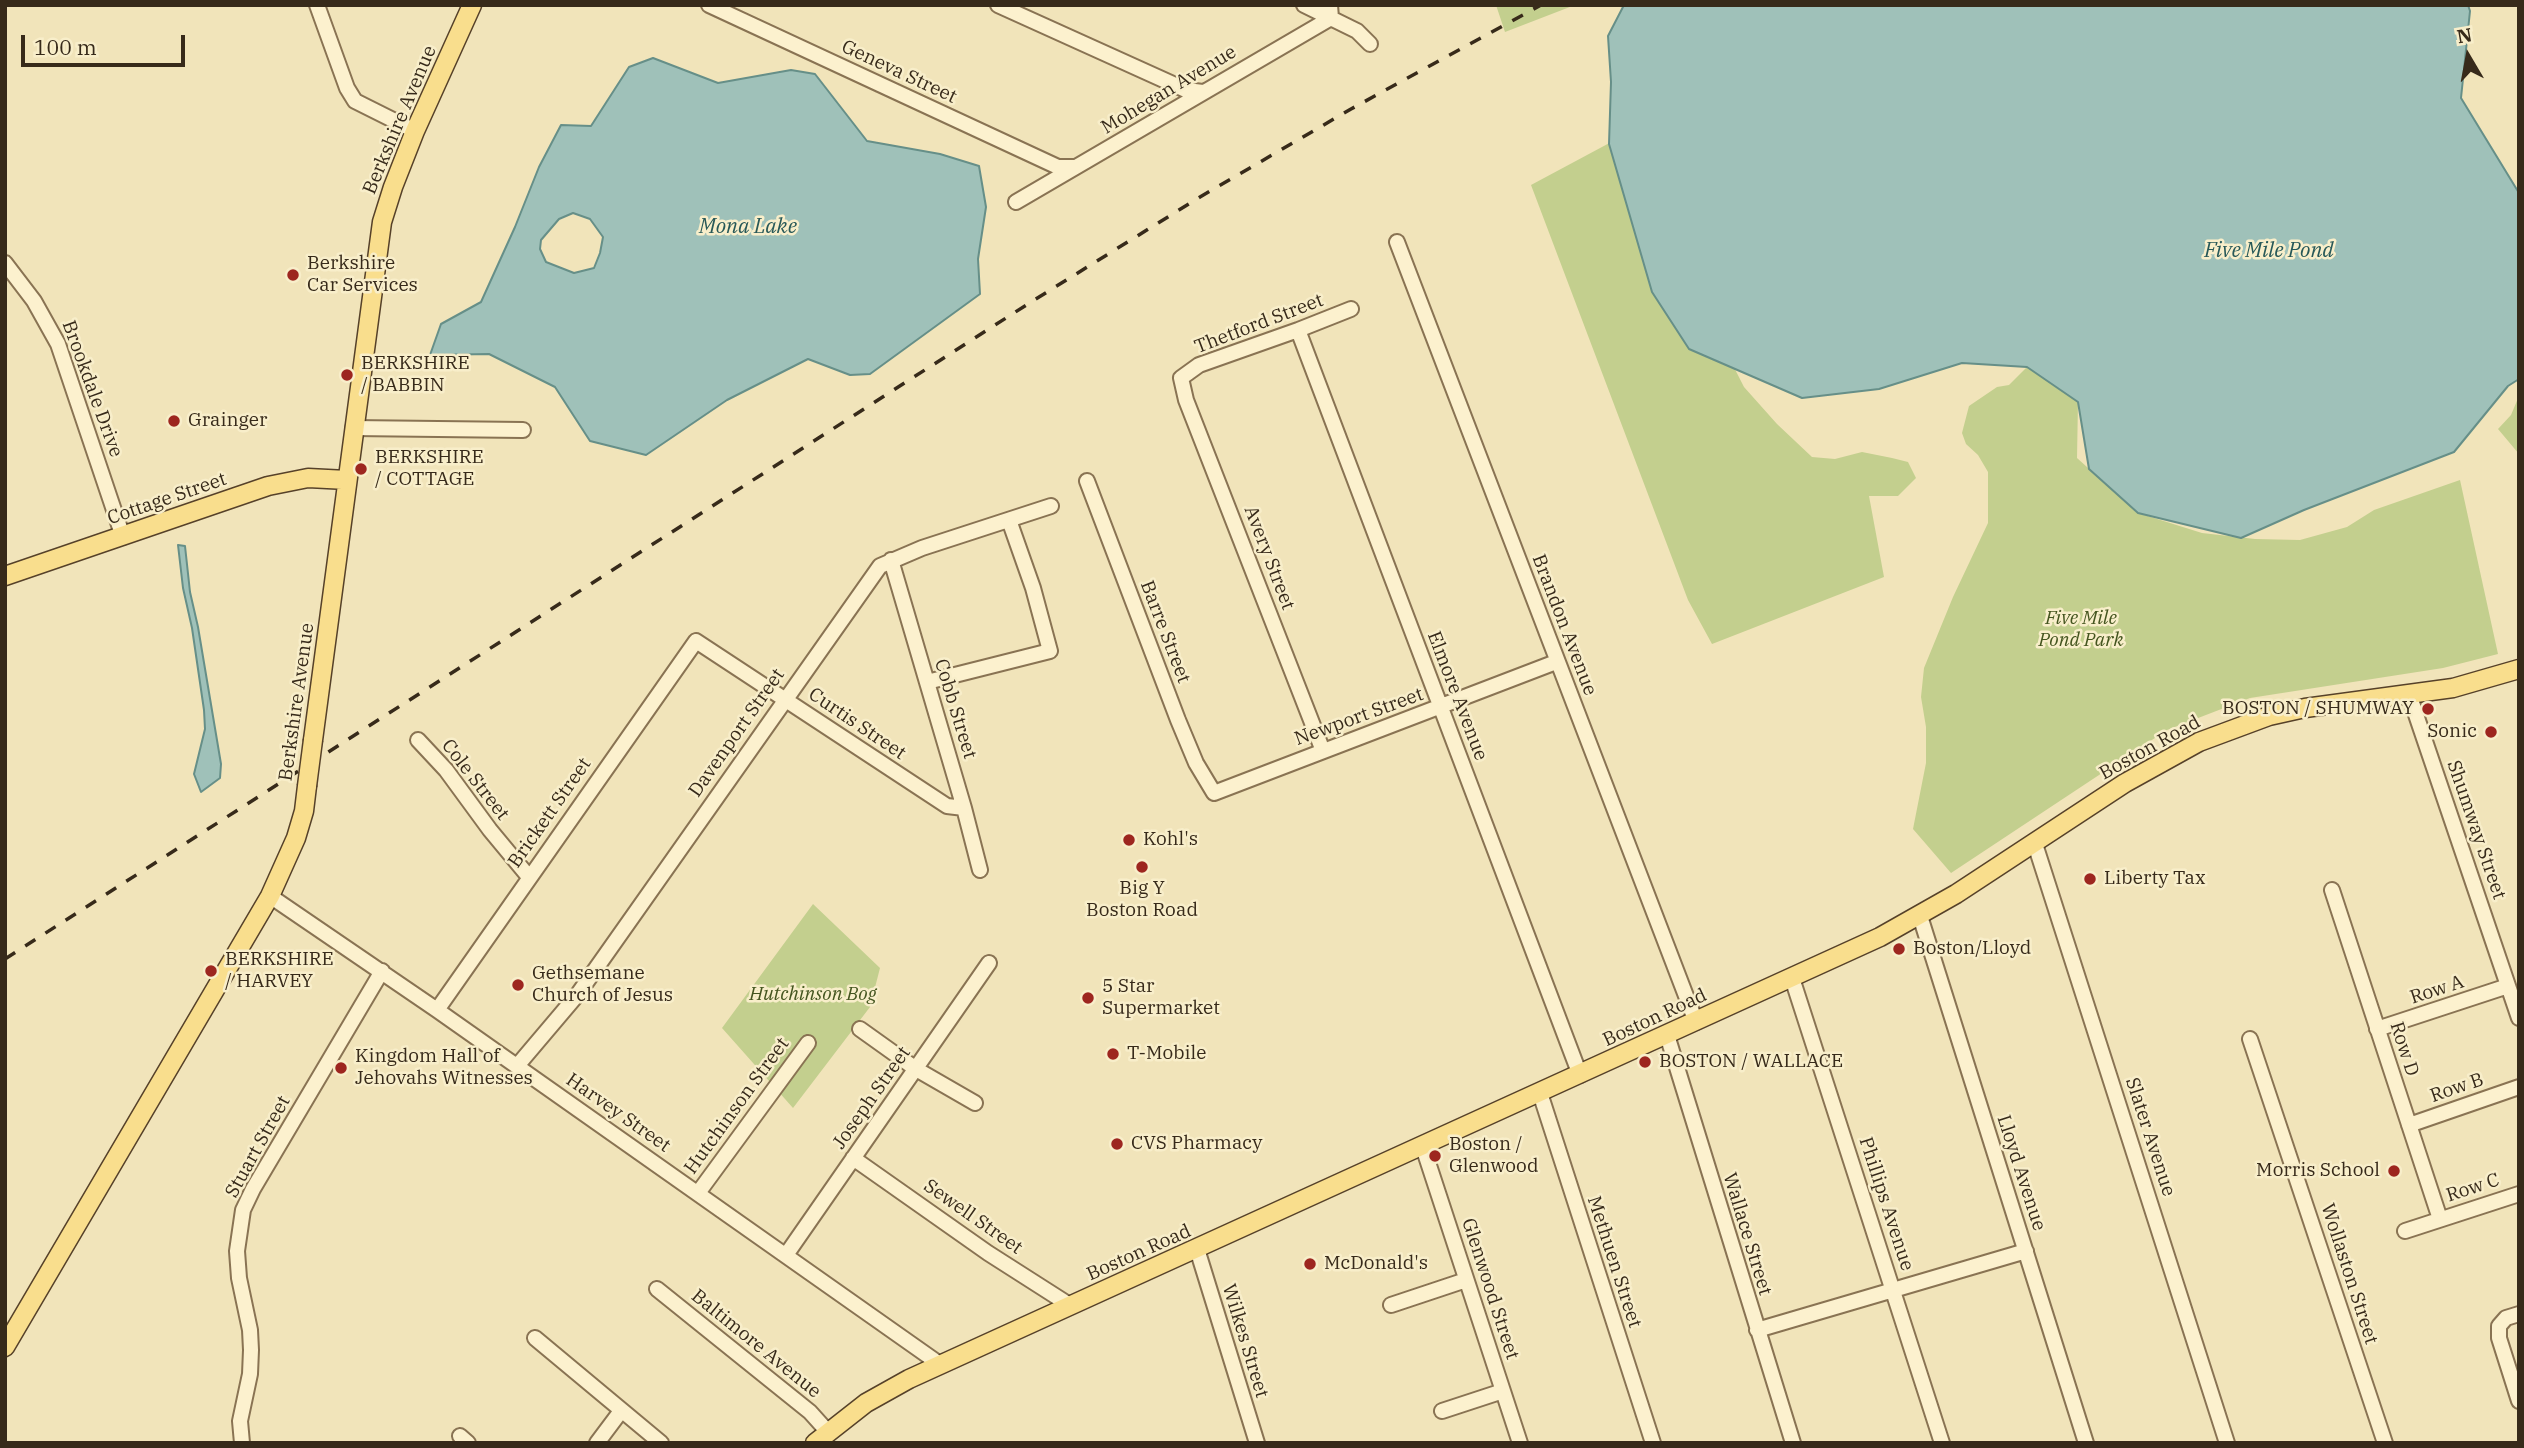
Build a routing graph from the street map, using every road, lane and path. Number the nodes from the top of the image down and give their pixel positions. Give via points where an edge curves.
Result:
1 (317, 5) edge
2 (472, 5) edge
3 (709, 5) edge
4 (998, 5) edge
5 (1304, 5) edge
6 (1019, 9) edge
7 (1331, 11) edge
8 (1370, 44) dead end
9 (1203, 92) junction
10 (415, 131) junction
11 (1074, 167) junction
12 (1016, 202) dead end
13 (1397, 242) dead end
14 (5, 263) edge
15 (1351, 309) dead end
16 (1298, 330) junction
17 (1181, 378) joint
18 (353, 429) junction
19 (523, 430) dead end
20 (347, 480) junction
21 (1087, 481) dead end
22 (1051, 506) dead end
23 (1009, 520) junction
24 (123, 537) junction
25 (891, 560) junction
26 (5, 576) edge
27 (696, 641) joint
28 (1556, 662) junction
29 (2519, 669) edge
30 (927, 682) junction
31 (2409, 694) junction
32 (785, 699) junction
33 (1441, 707) junction
34 (418, 740) dead end
35 (1322, 751) junction
36 (1214, 793) joint
37 (964, 808) junction
38 (2035, 844) junction
39 (980, 870) dead end
40 (529, 877) junction
41 (2332, 890) dead end
42 (270, 896) junction
43 (1920, 916) junction
44 (989, 963) dead end
45 (382, 971) junction
46 (1793, 978) junction
47 (2508, 986) junction
48 (438, 1010) junction
49 (2519, 1018) edge
50 (1696, 1022) junction
51 (860, 1029) dead end
52 (2377, 1029) junction
53 (1667, 1035) junction
54 (2250, 1039) dead end
55 (807, 1043) dead end
56 (517, 1066) junction
57 (916, 1069) junction
58 (1580, 1075) junction
59 (2519, 1087) edge
60 (1540, 1093) junction
61 (975, 1103) dead end
62 (2409, 1125) junction
63 (1423, 1147) junction
64 (853, 1158) junction
65 (698, 1193) junction
66 (2519, 1194) edge
67 (2440, 1219) junction
68 (2405, 1231) dead end
69 (1197, 1249) junction
70 (2026, 1251) junction
71 (786, 1255) junction
72 (1466, 1280) junction
73 (657, 1289) dead end
74 (1894, 1289) junction
75 (1391, 1304) dead end
76 (1071, 1306) junction
77 (2519, 1314) edge
78 (1757, 1330) junction
79 (535, 1338) dead end
80 (5, 1347) edge
81 (941, 1365) junction
82 (1503, 1391) junction
83 (2519, 1401) edge
84 (621, 1411) junction
85 (1442, 1411) dead end
86 (822, 1437) edge
87 (242, 1443) edge
88 (597, 1443) edge
89 (661, 1443) edge
90 (1257, 1443) edge
91 (1520, 1443) edge
92 (1653, 1443) edge
93 (1793, 1443) edge
94 (1942, 1443) edge
95 (2086, 1443) edge
96 (2227, 1443) edge
97 (2385, 1443) edge

1 - 10 street via 355,100
2 - 10 main road, Berkshire Avenue
3 - 11 street, Geneva Street via 1058,167
4 - 6 street
5 - 7 street
6 - 9 street via 1186,90
7 - 8 street
7 - 9 street, Mohegan Avenue
9 - 11 street, Mohegan Avenue
10 - 18 main road, Berkshire Avenue via 379,235
11 - 12 street, Mohegan Avenue
13 - 28 street, Brandon Avenue
14 - 24 street, Brookdale Drive via 58,344
15 - 16 street, Thetford Street
16 - 17 street, Thetford Street via 1199,365
16 - 33 street, Elmore Avenue
17 - 35 street, Avery Street
18 - 19 street
18 - 20 main road, Berkshire Avenue
20 - 24 main road, Cottage Street via 290,480
20 - 42 main road, Berkshire Avenue, bridge via 307,786 296,838
21 - 36 street, Barre Street via 1178,720
22 - 23 street, Davenport Street
23 - 25 street, Davenport Street
23 - 30 street via 1050,651
24 - 26 main road, Cottage Street
25 - 30 street, Cobb Street
25 - 32 street, Davenport Street via 880,566
27 - 32 street, Curtis Street
27 - 40 street, Brickett Street
28 - 33 street, Newport Street
28 - 50 street, Brandon Avenue
29 - 31 main road, Boston Road via 2454,688
30 - 37 street, Cobb Street
31 - 38 main road, Boston Road via 2305,708 2234,727 2154,766
31 - 47 street, Shumway Street
32 - 37 street, Curtis Street via 947,806
32 - 56 street, Davenport Street via 578,994
33 - 35 street, Newport Street
33 - 58 street, Elmore Avenue
34 - 40 street, Cole Street
35 - 36 street, Newport Street
37 - 39 street, Cobb Street
38 - 43 main road, Boston Road
38 - 96 street, Slater Avenue
40 - 48 street, Brickett Street
41 - 52 street, Row D
42 - 45 street, Harvey Street
42 - 80 main road, Berkshire Avenue
43 - 46 main road, Boston Road
43 - 70 street, Lloyd Avenue
44 - 57 street, Joseph Street
45 - 48 street, Harvey Street
45 - 87 street, Stuart Street via 243,1210 237,1251 251,1350 240,1421
46 - 50 main road, Boston Road
46 - 74 street, Phillips Avenue
47 - 49 street, Shumway Street
47 - 52 street, Row A
48 - 56 street, Harvey Street
50 - 53 main road, Boston Road
51 - 57 street
52 - 62 street, Row D
53 - 58 main road, Boston Road
53 - 78 street, Wallace Street
54 - 97 street, Wollaston Street
55 - 65 street, Hutchinson Street
56 - 65 street, Harvey Street
57 - 61 street
57 - 64 street, Joseph Street
58 - 60 main road, Boston Road
59 - 62 street, Row B
60 - 63 main road, Boston Road
60 - 92 street, Methuen Street
62 - 67 street, Row D
63 - 69 main road, Boston Road
63 - 72 street, Glenwood Street
64 - 71 street, Joseph Street
64 - 76 street, Sewell Street
65 - 71 street, Harvey Street
66 - 67 street, Row C
67 - 68 street, Row C
69 - 76 main road, Boston Road
69 - 90 street, Wilkes Street
70 - 74 street
70 - 95 street, Lloyd Avenue
71 - 81 street, Harvey Street
72 - 75 street
72 - 82 street, Glenwood Street
73 - 86 street, Baltimore Avenue via 810,1412
74 - 78 street
74 - 94 street, Phillips Avenue
76 - 81 main road, Boston Road
77 - 83 street via 2499,1325 2499,1338
78 - 93 street, Wallace Street
79 - 84 street
81 - 86 main road, Boston Road via 866,1403
82 - 85 street
82 - 91 street, Glenwood Street
84 - 88 street
84 - 89 street

